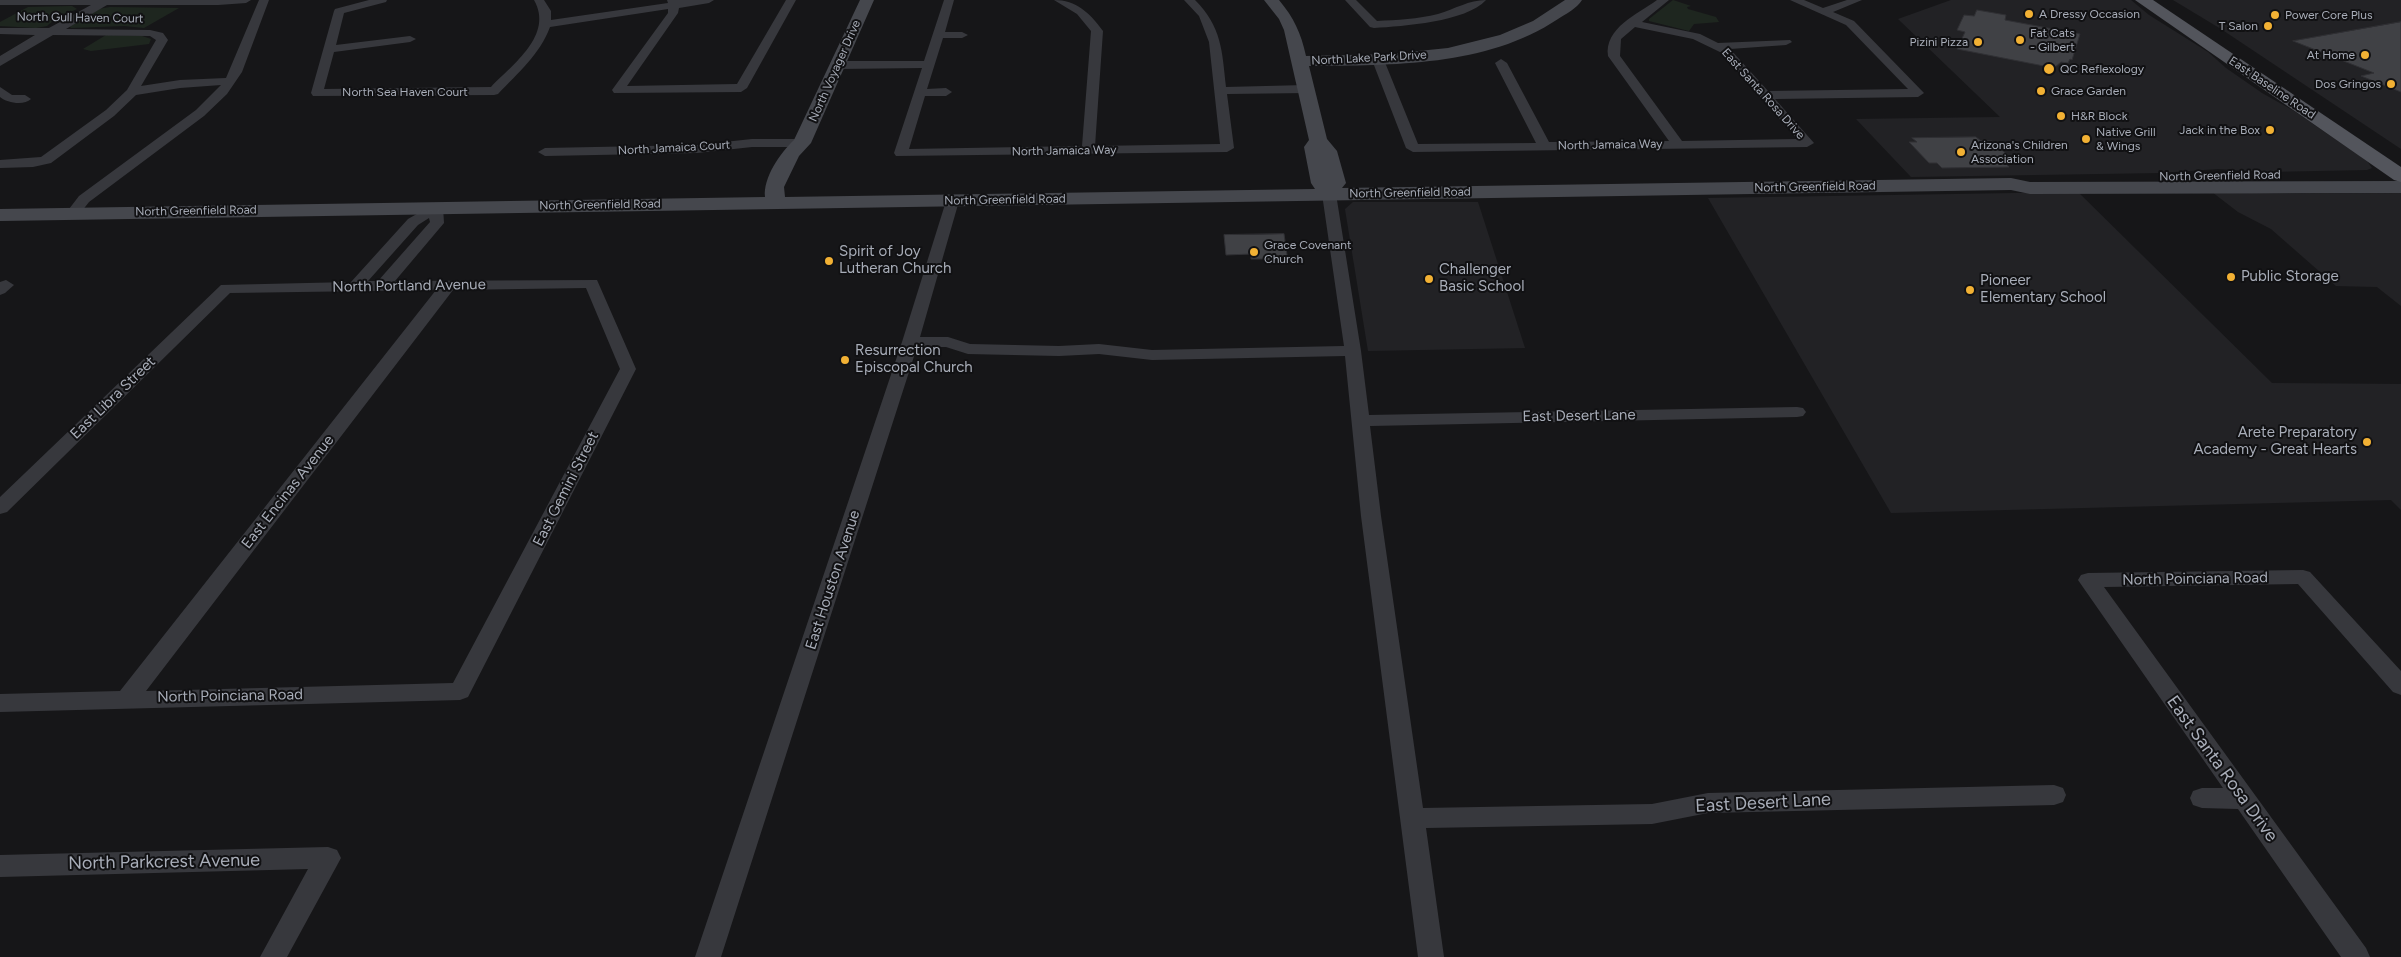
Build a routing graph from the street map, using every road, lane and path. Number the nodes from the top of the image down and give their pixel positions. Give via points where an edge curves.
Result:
1 (246, 0) edge
2 (264, 0) edge
3 (382, 0) edge
4 (539, 0) edge
5 (709, 0) edge
6 (791, 0) edge
7 (867, 0) edge
8 (949, 0) edge
9 (1060, 0) edge
10 (1189, 0) edge
11 (1271, 0) edge
12 (1350, 0) edge
13 (1460, 0) edge
14 (1574, 0) edge
15 (1664, 0) edge
16 (1795, 0) edge
17 (1857, 0) edge
18 (2143, 0) edge
19 (2163, 0) edge
20 (0, 2) edge
21 (101, 2) edge
22 (673, 2) edge
23 (1477, 3) edge
24 (339, 11) joint
25 (1825, 11) junction
26 (1632, 23) junction
27 (2198, 23) junction
28 (546, 24) junction
29 (2178, 24) junction
30 (0, 31) edge
31 (48, 31) junction
32 (159, 35) joint
33 (938, 35) junction
34 (962, 35) dead end
35 (410, 39) dead end
36 (1786, 42) dead end
37 (1718, 46) junction
38 (328, 49) junction
39 (1378, 60) junction
40 (1300, 61) junction
41 (0, 62) edge
42 (1501, 63) dead end
43 (928, 64) junction
44 (837, 65) junction
45 (230, 82) junction
46 (1306, 89) junction
47 (1220, 90) junction
48 (0, 91) edge
49 (132, 92) junction
50 (317, 92) joint
51 (946, 92) dead end
52 (1918, 92) joint
53 (919, 93) junction
54 (1765, 95) junction
55 (25, 99) dead end
56 (802, 143) junction
57 (1807, 143) joint
58 (1678, 144) junction
59 (1544, 146) junction
60 (1088, 150) junction
61 (545, 152) dead end
62 (900, 153) joint
63 (40, 162) joint
64 (0, 164) edge
65 (2400, 174) edge
66 (2188, 177) junction
67 (2089, 178) junction
68 (2011, 184) junction
69 (2208, 187) junction
70 (2108, 188) junction
71 (1329, 194) junction
72 (952, 201) junction
73 (776, 203) junction
74 (436, 207) junction
75 (73, 213) junction
76 (0, 215) edge
77 (592, 283) joint
78 (448, 285) junction
79 (356, 286) junction
80 (382, 286) junction
81 (226, 288) joint
82 (910, 342) junction
83 (1353, 351) junction
84 (1797, 412) dead end
85 (1361, 421) junction
86 (0, 508) edge
87 (2088, 580) joint
88 (2401, 686) edge
89 (460, 691) joint
90 (127, 699) junction
91 (0, 703) edge
92 (2054, 795) dead end
93 (2202, 798) dead end
94 (2244, 799) junction
95 (1413, 818) junction
96 (0, 866) edge
97 (273, 957) edge
98 (708, 957) edge
99 (1431, 957) edge
100 (2357, 957) edge

1 - 21 street
2 - 45 street
3 - 24 street
4 - 28 street
5 - 22 street
6 - 22 street via 741,88 618,90 673,13
7 - 44 main road, North Voyager Drive
8 - 33 street
9 - 60 street via 1081,12 1097,31
10 - 47 street via 1204,15 1211,28
11 - 40 main road via 1290,24
12 - 23 street via 1374,25 1425,21
13 - 23 street
14 - 39 main road, North Lake Park Drive via 1532,28 1499,41 1444,53
15 - 26 street
16 - 25 street
17 - 25 street
18 - 29 main road, East Baseline Road
19 - 27 main road, East Baseline Road
20 - 21 street
21 - 31 street via 63,26
22 - 28 street
24 - 38 street
25 - 52 street via 1850,23
26 - 37 street, East Santa Rosa Drive via 1696,36
26 - 58 street via 1613,40 1614,56
27 - 29 main road
27 - 65 main road, East Baseline Road
28 - 50 street, North Sea Haven Court via 535,47 494,91
29 - 65 main road, East Baseline Road
30 - 31 street, North Gull Haven Court
31 - 32 street, North Gull Haven Court
31 - 41 street
32 - 49 street via 162,40
33 - 34 street
33 - 43 street
35 - 38 street
36 - 37 street
37 - 54 street, East Santa Rosa Drive
38 - 50 street
39 - 40 main road, North Lake Park Drive
39 - 59 street, North Jamaica Way via 1413,148
40 - 46 main road
42 - 59 street
43 - 44 street
43 - 53 street
44 - 56 main road, North Voyager Drive
45 - 49 street
45 - 75 street via 211,104 149,152 151,157 100,198
46 - 47 street
46 - 71 main road via 1318,141 1313,147 1321,183
47 - 60 street, North Jamaica Way via 1227,148
48 - 55 street via 9,98
49 - 63 street via 110,113
51 - 53 street
52 - 54 street
53 - 62 street
54 - 57 street, East Santa Rosa Drive
56 - 61 street, North Jamaica Court
56 - 73 main road, North Voyager Drive via 805,154 790,186
57 - 58 street, North Jamaica Way
58 - 59 street, North Jamaica Way
60 - 62 street, North Jamaica Way
63 - 64 street
65 - 66 main road, North Greenfield Road
65 - 69 main road, North Greenfield Road
66 - 67 main road, North Greenfield Road
66 - 69 main road
67 - 68 main road, North Greenfield Road via 2021,180
67 - 70 main road
68 - 70 main road, North Greenfield Road via 2030,188
68 - 71 main road, North Greenfield Road
69 - 70 main road, North Greenfield Road
71 - 72 main road, North Greenfield Road
71 - 83 street
72 - 73 main road, North Greenfield Road
72 - 82 street, East Houston Avenue
73 - 74 main road, North Greenfield Road
74 - 75 main road, North Greenfield Road
74 - 79 street via 413,222
74 - 80 street via 437,223
75 - 76 main road, North Greenfield Road
77 - 78 street, North Portland Avenue
77 - 89 street, East Gemini Street via 628,369
78 - 80 street, North Portland Avenue
78 - 90 street, East Encinas Avenue
79 - 80 street, North Portland Avenue
79 - 81 street, North Portland Avenue
81 - 86 street, East Libra Street
82 - 83 street via 948,342 968,349 1099,349 1152,354
82 - 98 street, East Houston Avenue
83 - 85 street
84 - 85 street, East Desert Lane
85 - 95 street
87 - 88 street, North Poinciana Road via 2303,577
87 - 94 street, East Santa Rosa Drive
89 - 90 street, North Poinciana Road
90 - 91 street, North Poinciana Road
92 - 95 street, East Desert Lane via 1708,803 1652,814
93 - 94 street
94 - 100 street, East Santa Rosa Drive
95 - 99 street
96 - 97 street, North Parkcrest Avenue via 328,858

